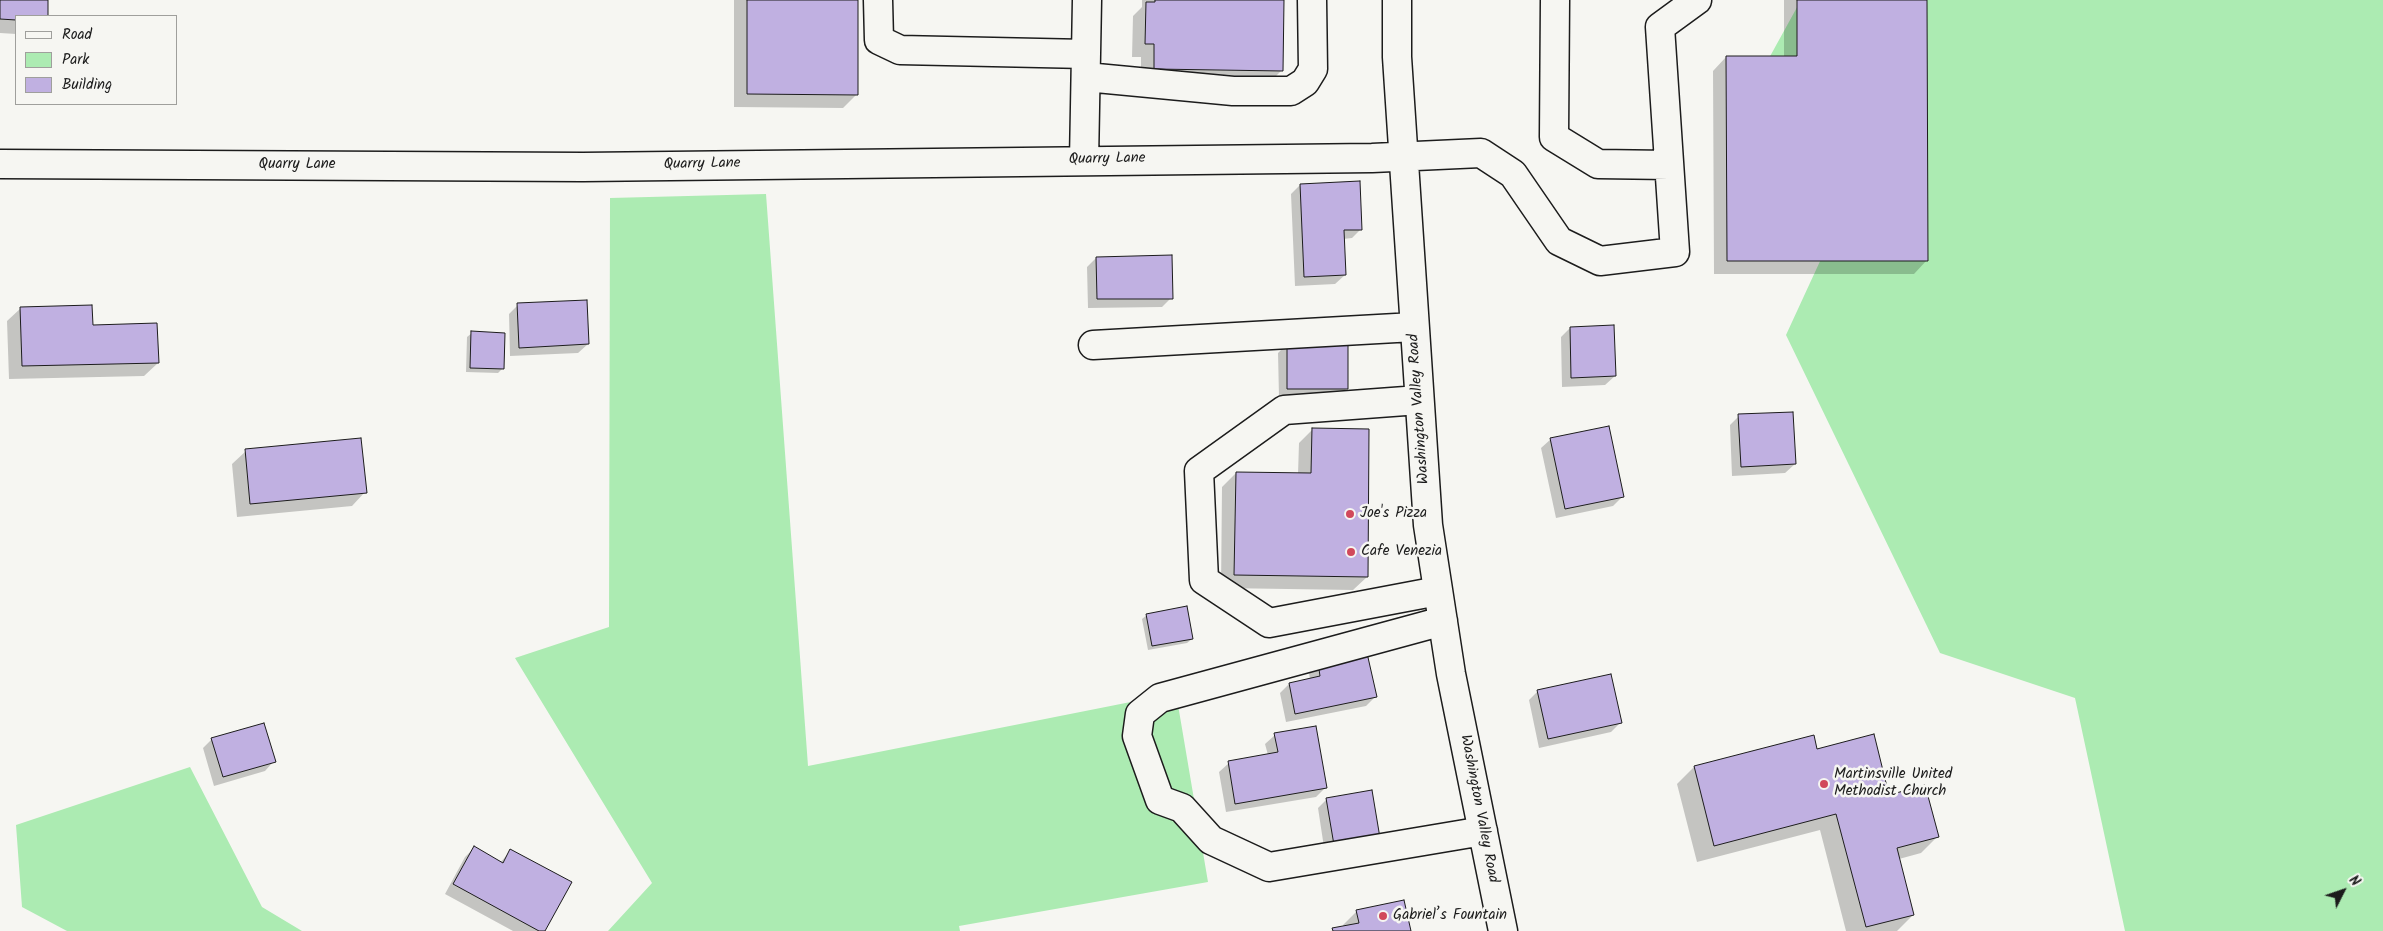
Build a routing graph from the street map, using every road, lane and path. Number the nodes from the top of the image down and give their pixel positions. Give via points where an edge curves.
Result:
1 (878, 0) edge
2 (1087, 0) edge
3 (1312, 0) edge
4 (1397, 0) edge
5 (1555, 0) edge
6 (1697, 0) edge
7 (1086, 66) junction
8 (1403, 157) junction
9 (1084, 161) junction
10 (0, 164) edge
11 (1669, 165) junction
12 (1414, 327) junction
13 (1093, 345) dead end
14 (1419, 400) junction
15 (1438, 591) junction
16 (1443, 621) junction
17 (1483, 831) junction
18 (1503, 931) edge

1 - 7 street via 879,40 900,50
2 - 7 street
3 - 7 street via 1313,69 1305,82 1291,91 1233,91
4 - 8 street, Washington Valley Road
5 - 11 street via 1554,137 1598,164
6 - 11 street via 1660,27
7 - 9 street
8 - 9 street, Quarry Lane
8 - 11 street, Quarry Lane via 1481,153 1514,174 1559,241 1600,261 1675,252
8 - 12 street, Washington Valley Road
9 - 10 street, Quarry Lane via 583,167
12 - 13 street
12 - 14 street, Washington Valley Road
14 - 15 street, Washington Valley Road via 1428,525
14 - 15 street via 1284,410 1199,471 1204,580 1269,623
15 - 16 street, Washington Valley Road
16 - 17 street, Washington Valley Road
16 - 17 street via 1160,698 1140,714 1137,736 1160,800 1182,808 1211,840 1269,868
17 - 18 street, Washington Valley Road

